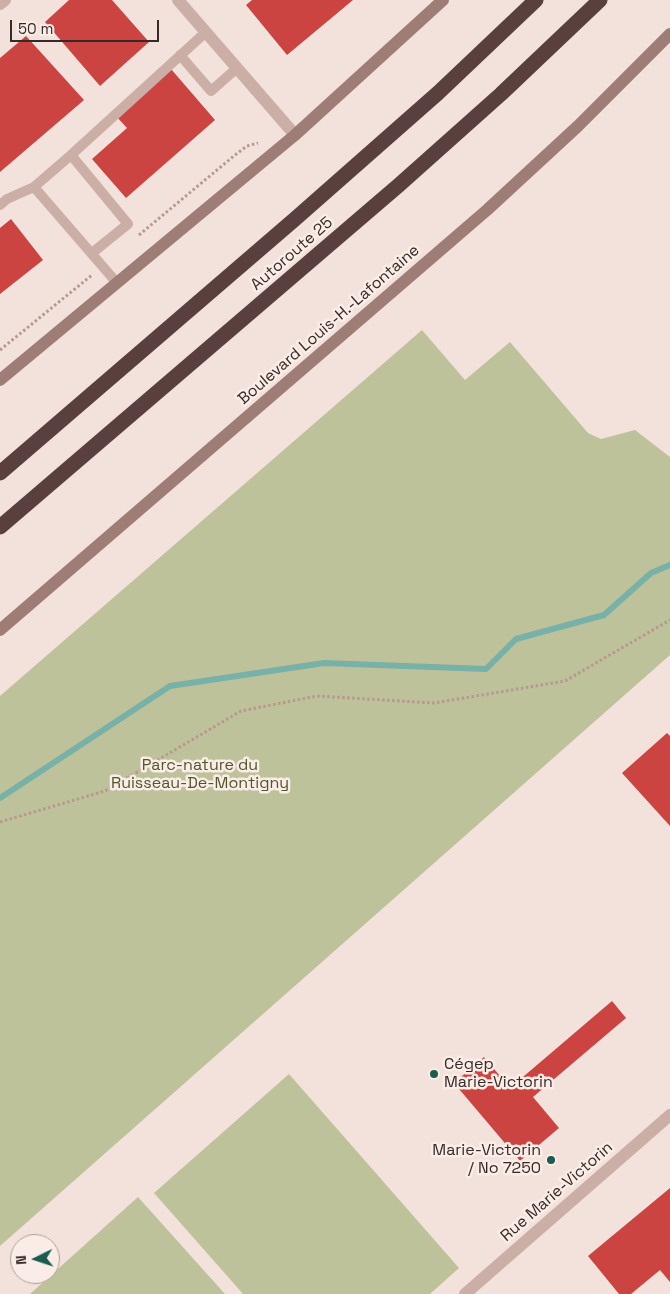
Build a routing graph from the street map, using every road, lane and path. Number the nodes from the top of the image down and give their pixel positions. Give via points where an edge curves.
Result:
1 (5, 0) edge
2 (178, 0) edge
3 (444, 0) edge
4 (536, 0) edge
5 (600, 0) edge
6 (0, 4) edge
7 (206, 32) junction
8 (670, 34) edge
9 (180, 56) junction
10 (237, 68) junction
11 (295, 135) junction
12 (247, 146) dead end
13 (71, 155) junction
14 (34, 187) junction
15 (0, 205) edge
16 (139, 236) dead end
17 (92, 254) junction
18 (86, 279) dead end
19 (118, 283) junction
20 (0, 350) edge
21 (0, 380) edge
22 (0, 473) edge
23 (0, 528) edge
24 (670, 620) edge
25 (0, 630) edge
26 (0, 822) edge
27 (670, 1115) edge
28 (465, 1294) edge

1 - 6 street
2 - 7 street
3 - 11 main road
4 - 22 highway, Autoroute 25 via 462,71 302,213
5 - 23 highway, Autoroute 25 via 420,167
7 - 9 lane
7 - 10 street
8 - 25 main road, Boulevard Louis-H.-Lafontaine via 578,126 487,210
9 - 10 lane via 211,91
9 - 13 lane
10 - 11 street
11 - 19 main road
12 - 16 path
13 - 14 lane
13 - 17 lane via 128,224
14 - 15 lane
14 - 17 lane
17 - 19 lane
18 - 20 path
19 - 21 main road
24 - 26 path via 565,680 434,703 317,696 241,711 105,791
27 - 28 street, Rue Marie-Victorin

